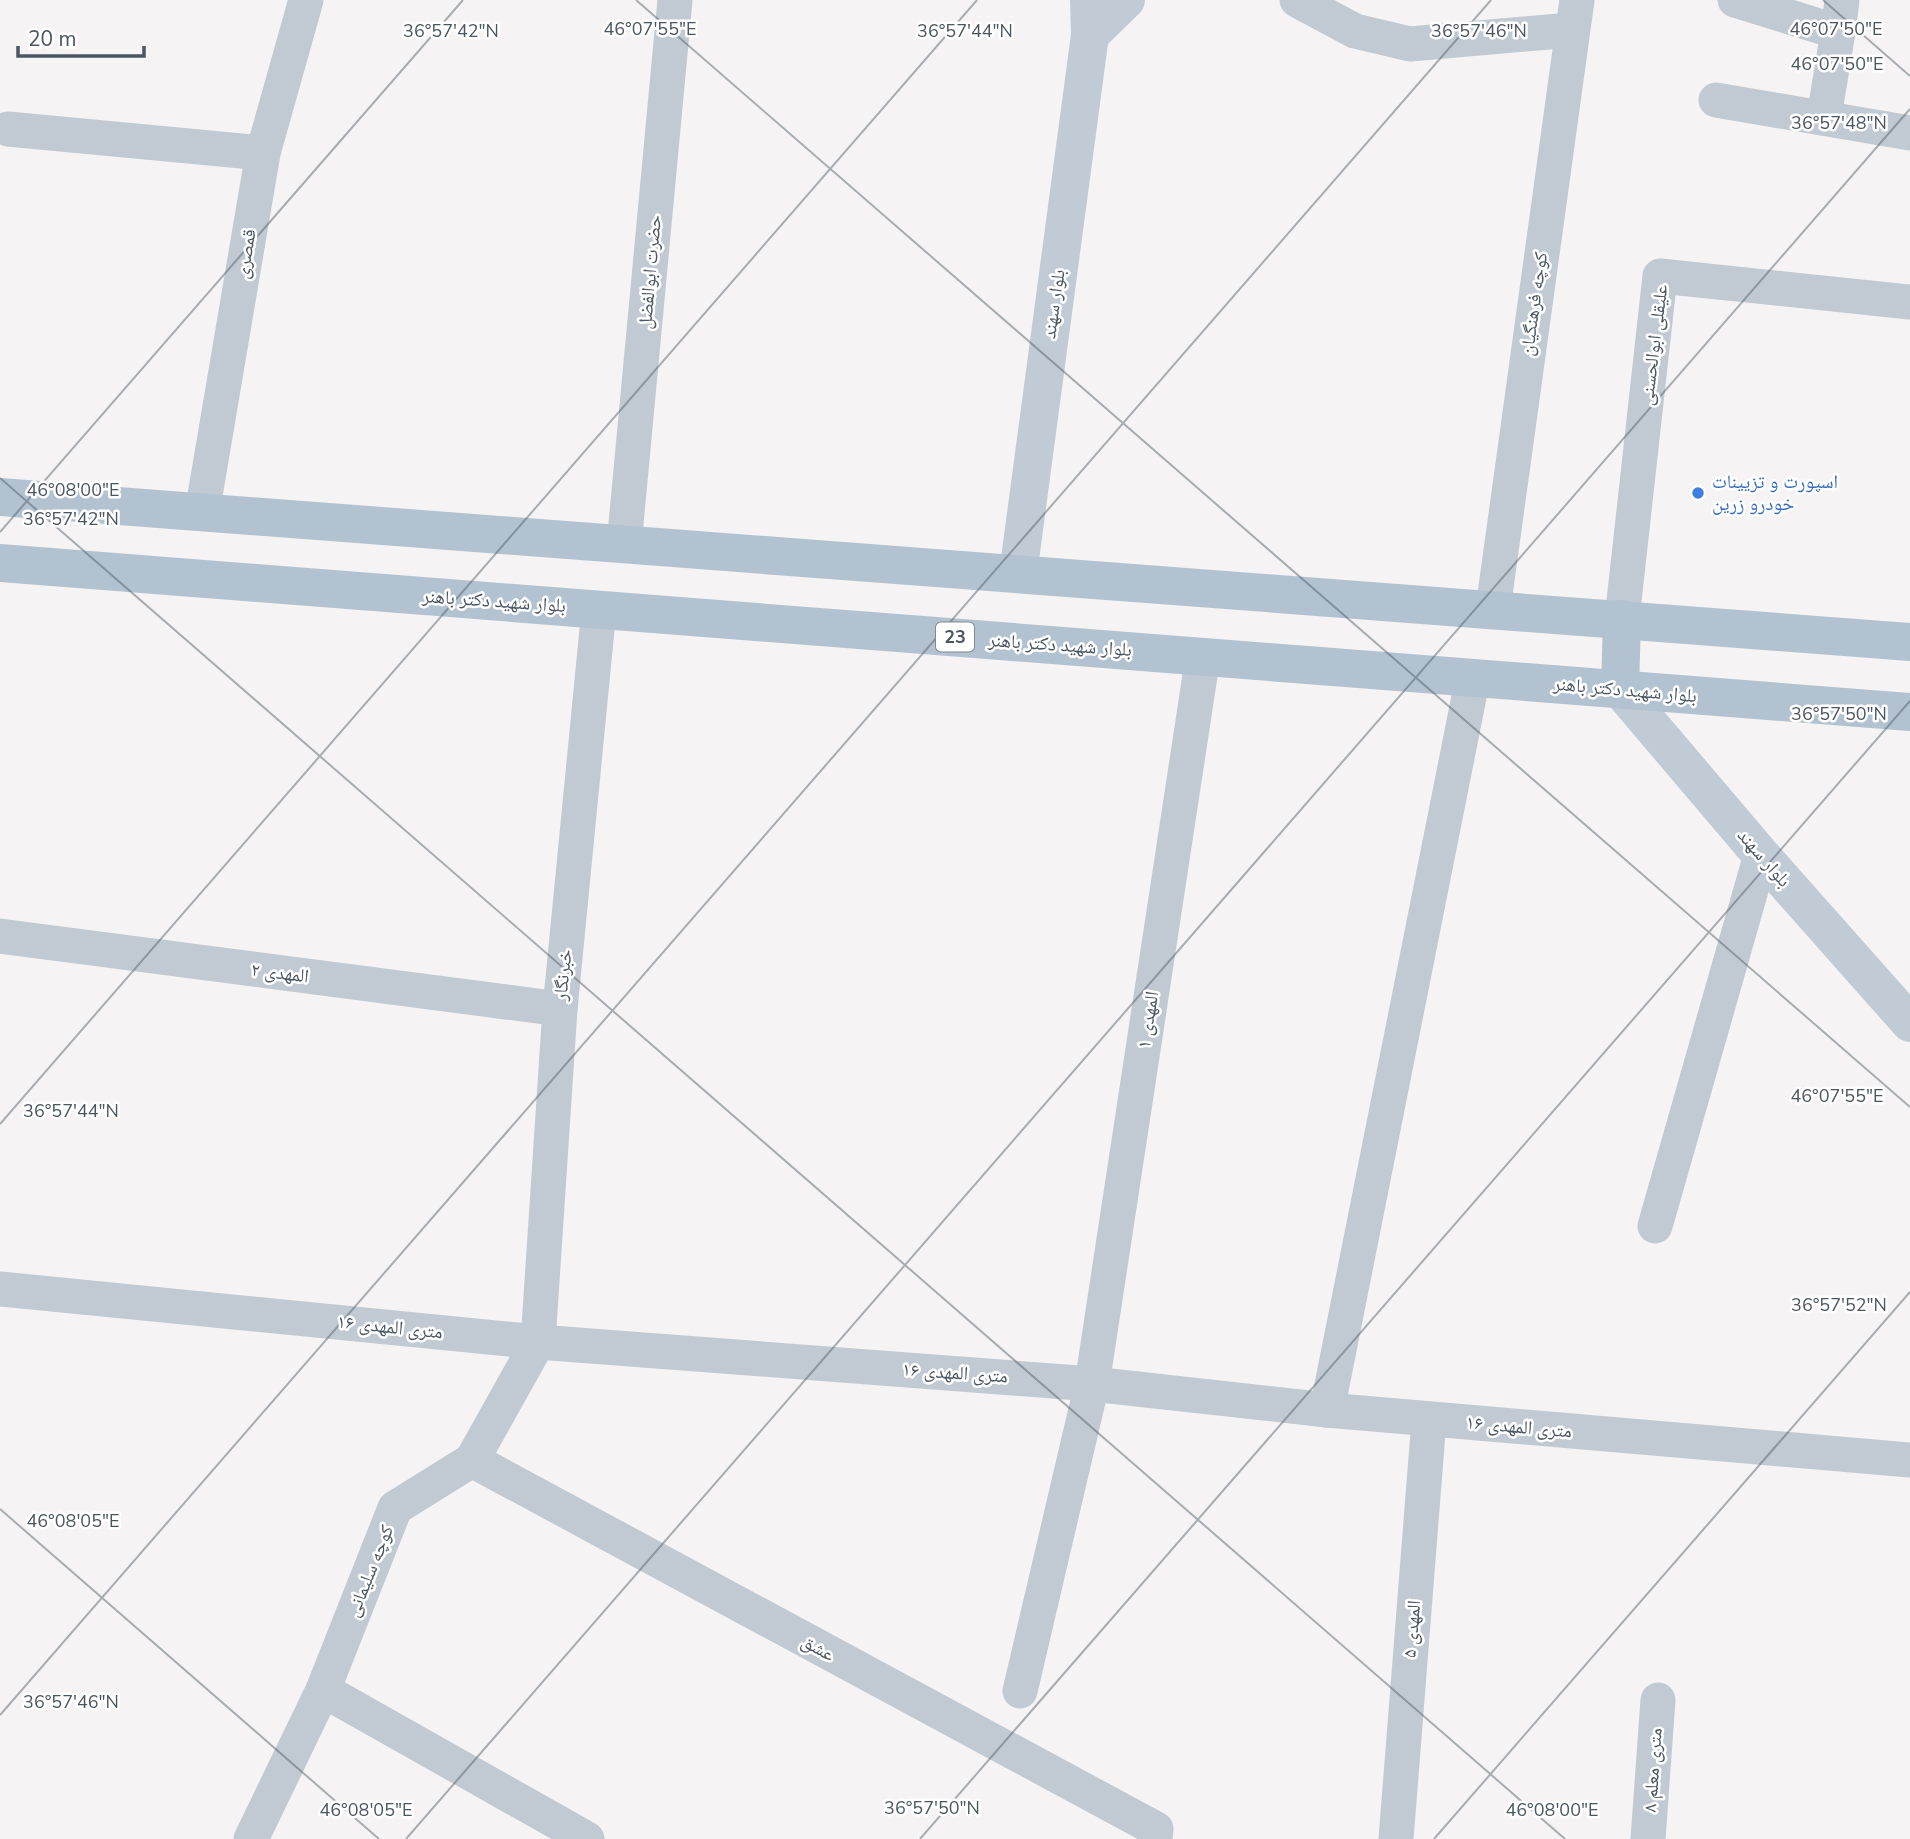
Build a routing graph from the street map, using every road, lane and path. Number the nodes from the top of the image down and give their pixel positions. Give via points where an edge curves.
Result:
1 (306, 0) edge
2 (675, 0) edge
3 (1126, 0) edge
4 (1297, 0) edge
5 (1735, 0) edge
6 (1574, 15) edge
7 (1840, 16) edge
8 (1089, 17) edge
9 (1716, 100) dead end
10 (1824, 117) junction
11 (8, 129) dead end
12 (1910, 133) edge
13 (262, 153) junction
14 (1910, 302) edge
15 (0, 497) edge
16 (202, 513) junction
17 (624, 545) junction
18 (0, 563) edge
19 (1018, 574) junction
20 (599, 609) junction
21 (1493, 609) junction
22 (1622, 619) junction
23 (1910, 642) edge
24 (1203, 656) junction
25 (1473, 677) junction
26 (1620, 689) junction
27 (1910, 712) edge
28 (1761, 855) junction
29 (0, 936) edge
30 (560, 1009) junction
31 (1910, 1023) edge
32 (1654, 1226) dead end
33 (0, 1289) edge
34 (538, 1342) junction
35 (1092, 1384) junction
36 (1327, 1410) junction
37 (1429, 1420) junction
38 (472, 1460) junction
39 (1910, 1460) edge
40 (323, 1690) junction
41 (1020, 1690) dead end
42 (1658, 1700) dead end
43 (251, 1839) edge
44 (587, 1839) edge
45 (1155, 1839) edge
46 (1396, 1839) edge
47 (1648, 1839) edge

1 - 13 street, قمصری
2 - 17 street, حضرت ابوالفضل
3 - 8 street, بلوار سهند
4 - 6 street via 1355,31 1410,44
5 - 7 street
6 - 21 street, کوچه فرهنگیان
7 - 10 street
8 - 19 street, بلوار سهند
9 - 10 street
10 - 12 street
11 - 13 street
13 - 16 street, قمصری
14 - 22 street, علیقلی ابوالحسنی via 1660,276
15 - 16 main road
16 - 17 main road
17 - 19 main road
18 - 20 main road, بلوار شهید دکتر باهنر / 23
19 - 21 main road
20 - 24 main road, بلوار شهید دکتر باهنر / 23
20 - 30 street, خبرنگار
21 - 22 main road
22 - 23 main road
22 - 26 main road
24 - 25 main road, بلوار شهید دکتر باهنر / 23
24 - 35 street, المهدی ۱
25 - 26 main road, بلوار شهید دکتر باهنر / 23
25 - 36 street
26 - 27 main road, بلوار شهید دکتر باهنر / 23
26 - 28 street, بلوار سهند
28 - 31 street, بلوار سهند
28 - 32 street
29 - 30 street, المهدی ۲
30 - 34 street, خبرنگار
33 - 34 street, ۱۶ متری المهدی
34 - 35 street, ۱۶ متری المهدی
34 - 38 street, کوچه سلیمانی
35 - 36 street, ۱۶ متری المهدی
35 - 41 street, المهدی ۱
36 - 37 street, ۱۶ متری المهدی
37 - 39 street, ۱۶ متری المهدی
37 - 46 street, المهدی ۵
38 - 40 street, کوچه سلیمانی via 395,1508
38 - 45 street, عشق via 1156,1829
40 - 43 street, کوچه سلیمانی
40 - 44 street
42 - 47 street, ۸ متری معلم

